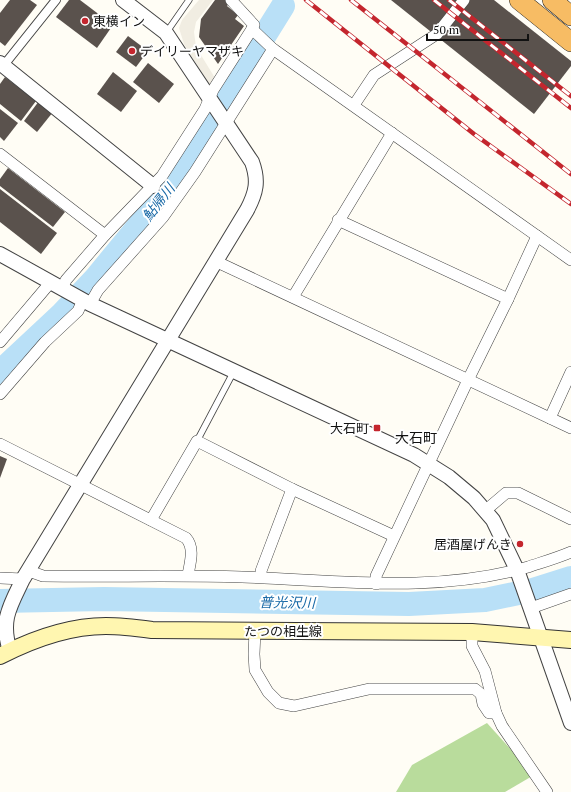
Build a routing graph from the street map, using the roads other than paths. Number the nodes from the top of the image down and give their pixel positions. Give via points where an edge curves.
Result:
1 (56, 0) edge
2 (123, 0) edge
3 (189, 0) edge
4 (231, 0) edge
5 (464, 0) edge
6 (519, 0) edge
7 (552, 0) edge
8 (571, 16) edge
9 (253, 30) junction
10 (166, 33) junction
11 (571, 42) edge
12 (270, 47) junction
13 (1, 66) edge
14 (211, 101) junction
15 (354, 105) junction
16 (224, 122) junction
17 (392, 133) junction
18 (0, 154) edge
19 (153, 186) junction
20 (338, 220) junction
21 (105, 235) junction
22 (537, 236) junction
23 (0, 254) edge
24 (571, 260) edge
25 (216, 261) junction
26 (60, 288) junction
27 (293, 297) junction
28 (508, 299) junction
29 (85, 301) junction
30 (167, 340) junction
31 (0, 342) edge
32 (234, 371) junction
33 (571, 372) edge
34 (468, 380) junction
35 (0, 394) edge
36 (550, 418) junction
37 (571, 428) edge
38 (197, 441) junction
39 (0, 444) edge
40 (429, 464) junction
41 (81, 485) junction
42 (292, 489) junction
43 (486, 510) junction
44 (571, 519) edge
45 (151, 520) junction
46 (394, 536) junction
47 (571, 552) edge
48 (517, 570) junction
49 (188, 575) junction
50 (261, 577) junction
51 (0, 578) edge
52 (24, 578) junction
53 (376, 584) junction
54 (571, 594) edge
55 (531, 608) junction
56 (4, 619) edge
57 (255, 631) junction
58 (472, 632) junction
59 (542, 638) junction
60 (571, 640) edge
61 (5, 654) edge
62 (496, 713) junction
63 (571, 722) edge
64 (547, 792) edge

1 - 13 street
2 - 10 street
3 - 10 lane
4 - 9 street via 254,25
5 - 15 street via 437,34 374,76
6 - 11 highway
7 - 8 highway
9 - 12 street
9 - 14 street via 213,90
10 - 14 street
12 - 15 street
12 - 16 street
13 - 19 street
14 - 16 street
14 - 19 street
15 - 17 street
16 - 25 street via 252,162 257,186 251,202
16 - 29 street via 195,172 163,217 98,290
17 - 20 street
17 - 22 street
18 - 21 street
19 - 21 street
20 - 27 street
20 - 28 street
21 - 26 street
22 - 24 street
22 - 28 street
23 - 26 street
25 - 27 street
25 - 30 street
26 - 29 street
26 - 31 street
27 - 34 street
28 - 34 street
29 - 30 street
29 - 35 street via 78,311 44,342
30 - 32 street
30 - 41 street
32 - 38 lane
32 - 40 street
33 - 36 street
34 - 36 street
34 - 40 street
36 - 37 street
38 - 42 street
38 - 45 street
39 - 41 street
40 - 43 street via 454,481
40 - 46 street
41 - 45 street
41 - 52 street
42 - 46 street
42 - 50 street
43 - 44 street via 506,493 518,493
43 - 48 street via 500,532
45 - 49 street via 186,538 190,543 192,548
46 - 53 street via 376,576
47 - 48 street
48 - 53 street via 500,575 446,582
48 - 55 street
49 - 50 street
49 - 52 street
50 - 53 street
51 - 52 street
52 - 56 street
54 - 55 street
55 - 59 street
56 - 61 street
57 - 58 main road, たつの相生線
57 - 61 main road, たつの相生線 via 152,630 106,626 82,628 35,639
57 - 62 street via 256,670 268,692 279,703 294,706 369,689 475,689 481,694 483,704 489,713
58 - 59 main road, たつの相生線
58 - 62 street via 472,646 485,671
59 - 60 main road, たつの相生線
59 - 63 street
62 - 64 street via 502,726

